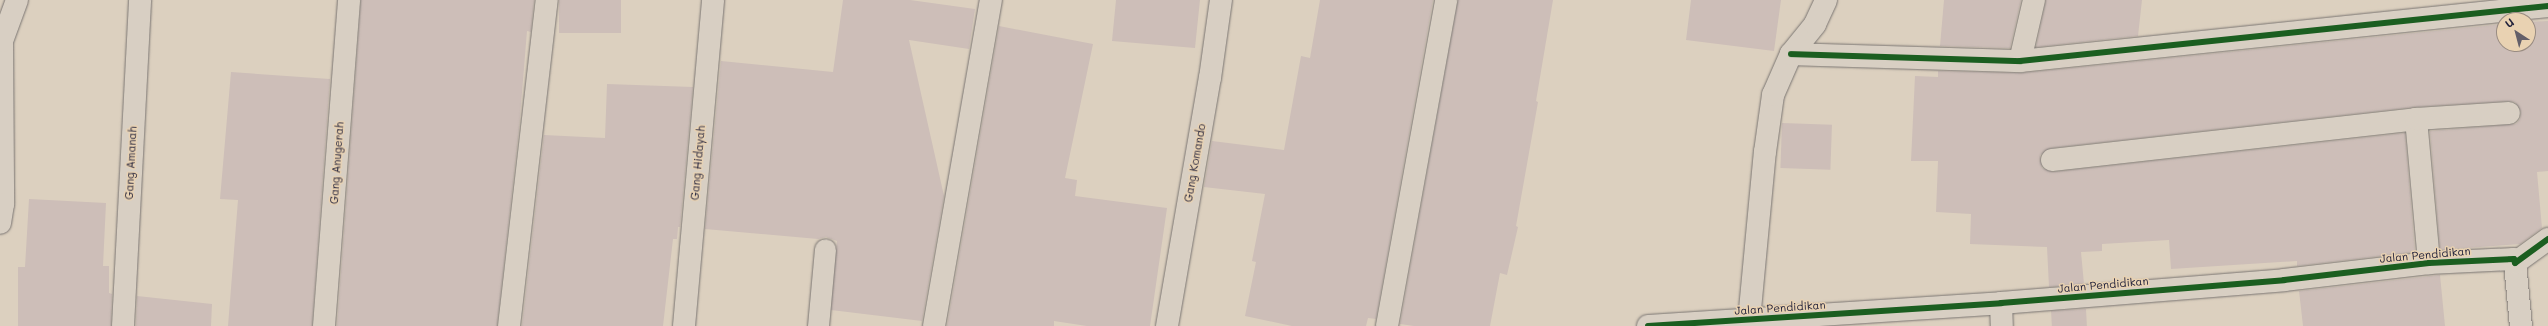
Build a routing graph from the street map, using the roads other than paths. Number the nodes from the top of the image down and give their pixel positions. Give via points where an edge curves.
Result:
1 (17, 0) edge
2 (140, 0) edge
3 (349, 0) edge
4 (547, 0) edge
5 (712, 0) edge
6 (991, 0) edge
7 (1221, 0) edge
8 (1446, 0) edge
9 (1826, 0) edge
10 (2034, 0) edge
11 (2490, 5) edge
12 (2548, 6) edge
13 (1, 41) edge
14 (1791, 54) junction
15 (2020, 61) junction
16 (2509, 113) dead end
17 (2416, 119) junction
18 (2052, 160) dead end
19 (0, 223) edge
20 (2548, 239) edge
21 (825, 249) dead end
22 (2429, 263) junction
23 (2515, 263) junction
24 (2001, 303) junction
25 (1749, 320) junction
26 (123, 326) edge
27 (324, 326) edge
28 (509, 326) edge
29 (684, 326) edge
30 (818, 326) edge
31 (934, 326) edge
32 (1167, 326) edge
33 (1387, 326) edge
34 (1648, 326) edge
35 (2002, 326) edge
36 (2521, 326) edge

1 - 13 street
2 - 26 street, Gang Amanah
3 - 27 street, Gang Anugerah
4 - 28 street
5 - 29 street, Gang Hidayah
6 - 31 street
7 - 32 street, Gang Komando
8 - 33 street
9 - 14 street via 1815,24
10 - 15 street
11 - 12 street
11 - 15 street
13 - 19 street via 3,204
14 - 15 street
14 - 25 street via 1773,95
16 - 17 street
17 - 18 street
17 - 22 street
20 - 23 street
21 - 30 lane
22 - 23 street, Jalan Pendidikan via 2514,259
22 - 24 street, Jalan Pendidikan via 2284,280
23 - 36 street
24 - 25 street, Jalan Pendidikan
24 - 35 street
25 - 34 street, Jalan Pendidikan

